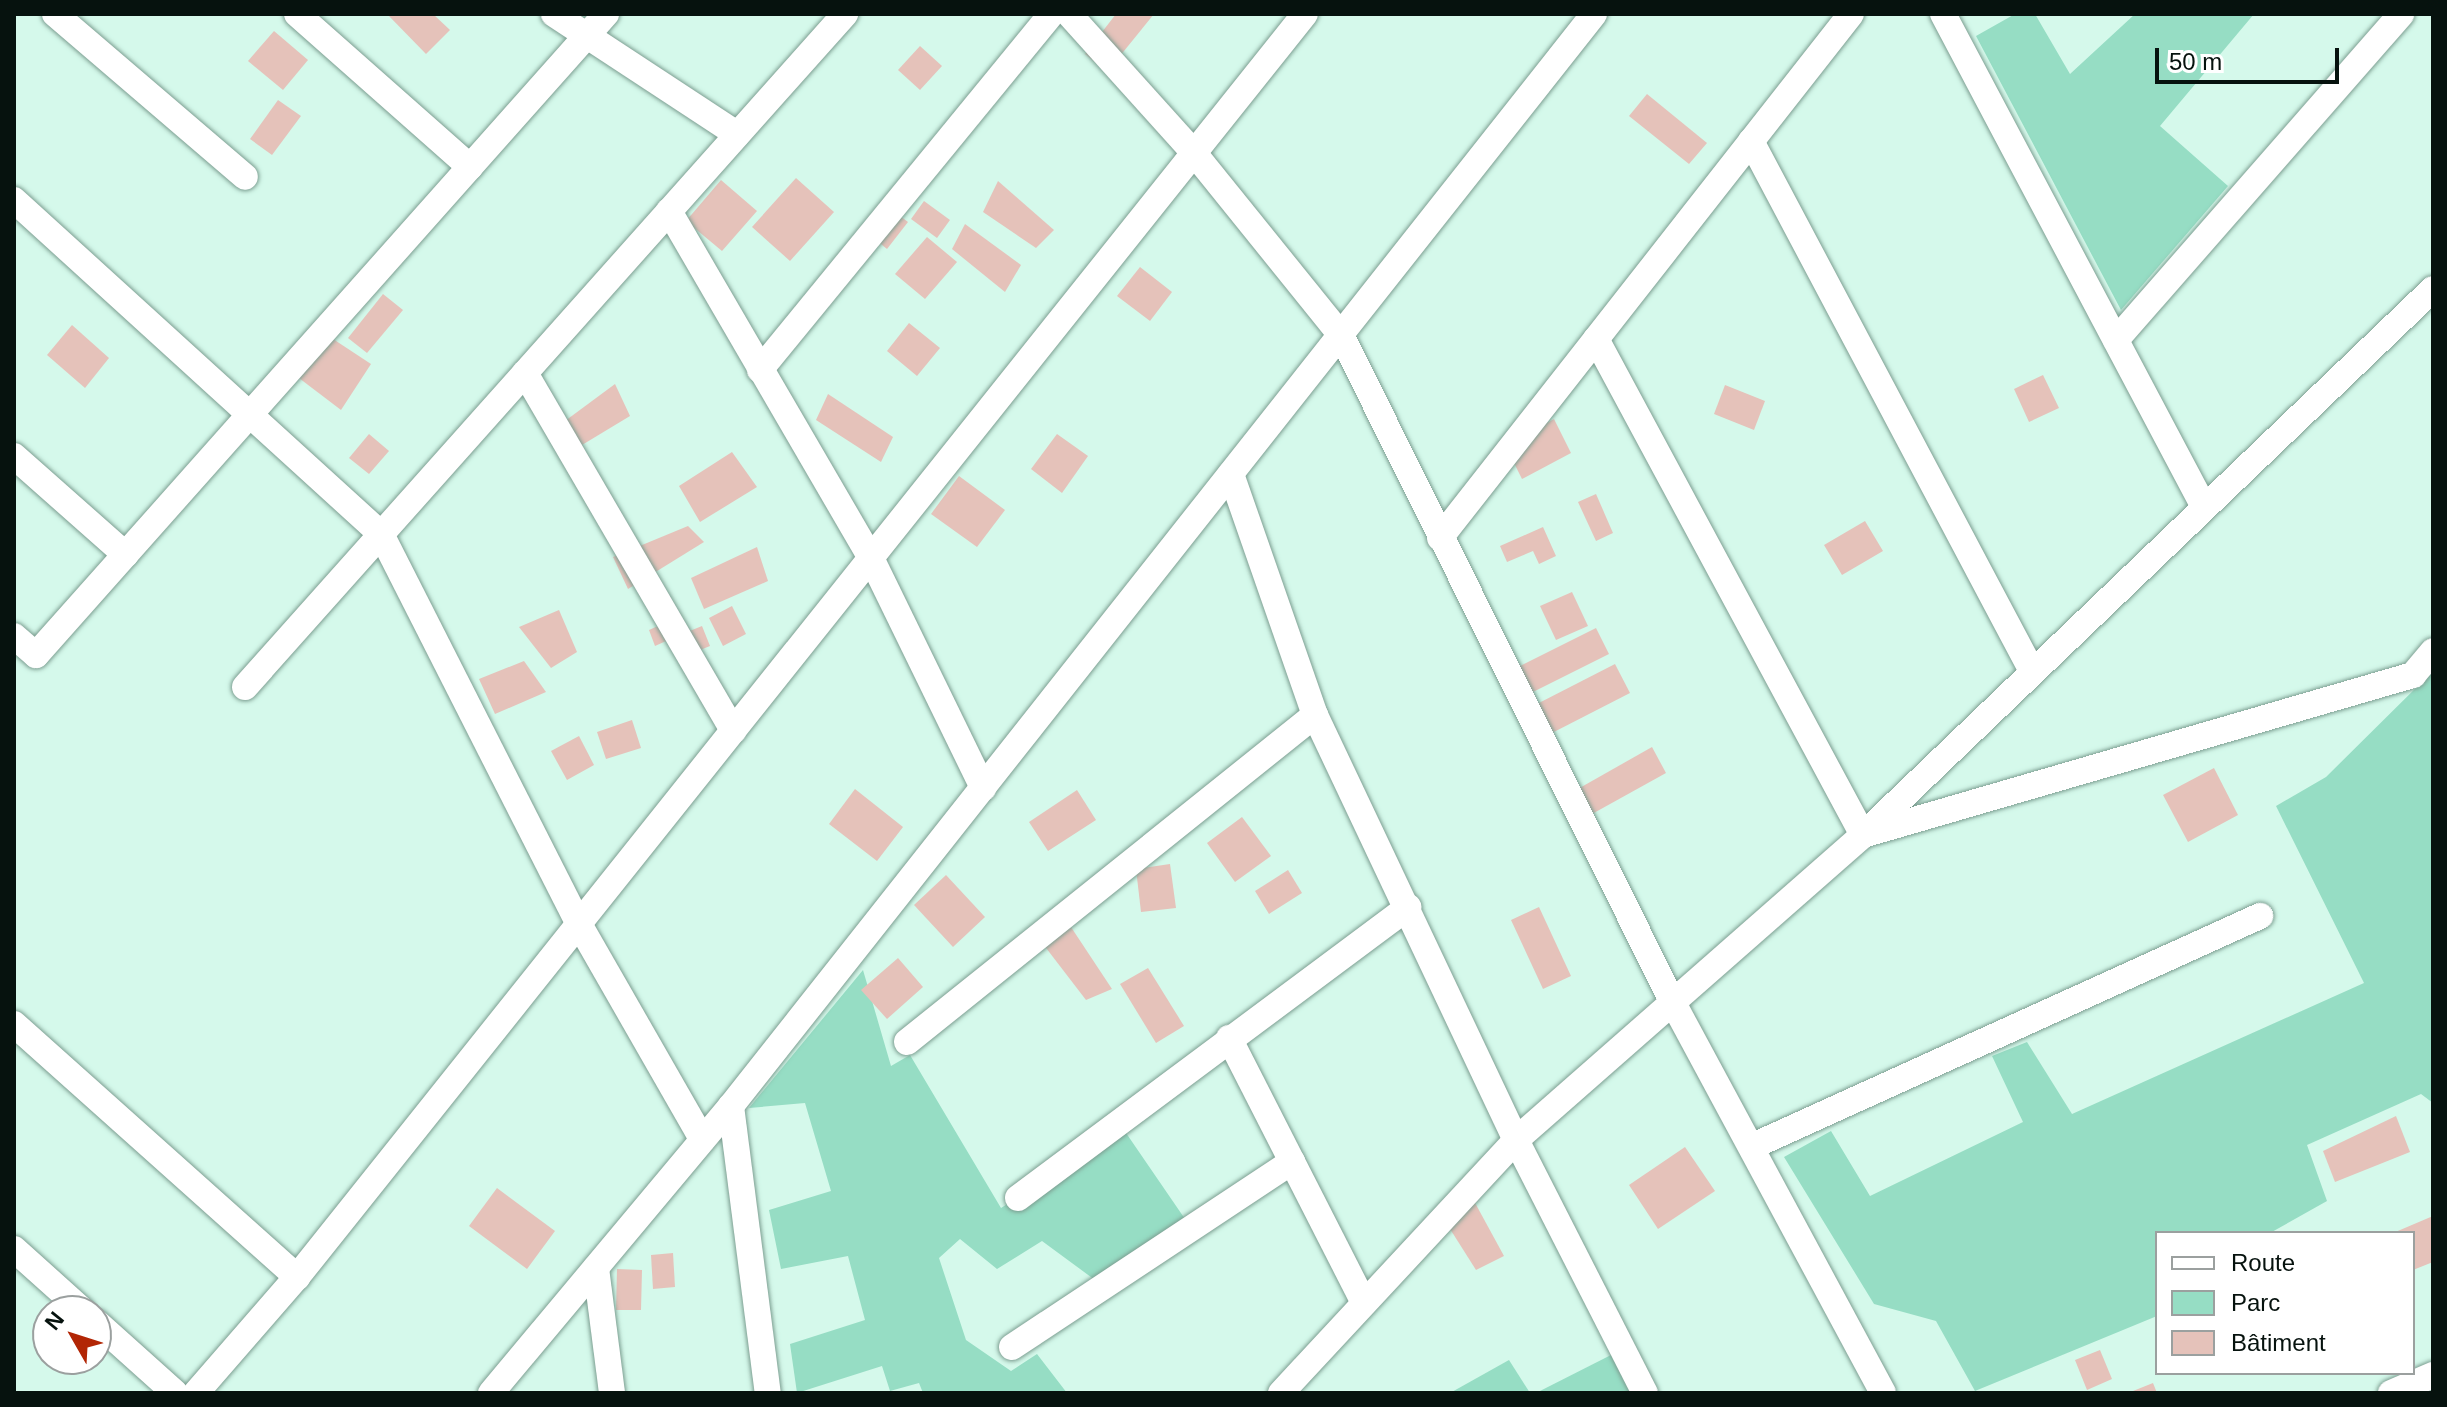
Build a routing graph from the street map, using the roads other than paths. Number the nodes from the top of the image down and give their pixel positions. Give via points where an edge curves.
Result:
1 (55, 14) edge
2 (297, 14) edge
3 (554, 14) edge
4 (606, 14) edge
5 (845, 14) edge
6 (1051, 14) edge
7 (1069, 14) edge
8 (1305, 14) edge
9 (1594, 14) edge
10 (1851, 14) edge
11 (1943, 14) edge
12 (2401, 14) edge
13 (587, 35) junction
14 (737, 134) junction
15 (1751, 141) junction
16 (1194, 153) junction
17 (470, 167) junction
18 (245, 177) dead end
19 (14, 200) edge
20 (669, 211) junction
21 (2433, 289) edge
22 (1341, 335) junction
23 (1596, 339) junction
24 (2116, 340) junction
25 (760, 370) junction
26 (525, 373) junction
27 (250, 415) junction
28 (14, 456) edge
29 (1231, 474) junction
30 (2203, 505) junction
31 (381, 534) junction
32 (1440, 538) junction
33 (126, 555) junction
34 (871, 558) junction
35 (14, 636) edge
36 (2433, 651) edge
37 (2032, 671) junction
38 (245, 687) dead end
39 (1315, 715) junction
40 (733, 731) junction
41 (983, 788) junction
42 (1863, 835) junction
43 (1409, 907) junction
44 (2260, 916) dead end
45 (579, 924) junction
46 (1671, 999) junction
47 (14, 1024) edge
48 (1229, 1038) junction
49 (907, 1042) dead end
50 (731, 1106) junction
51 (702, 1139) junction
52 (1516, 1140) junction
53 (1753, 1146) junction
54 (1292, 1162) junction
55 (1018, 1198) dead end
56 (14, 1249) edge
57 (596, 1268) junction
58 (297, 1277) junction
59 (65, 1295) edge
60 (1364, 1303) junction
61 (112, 1336) edge
62 (1012, 1347) dead end
63 (2433, 1375) edge
64 (175, 1393) edge
65 (196, 1393) edge
66 (491, 1393) edge
67 (612, 1393) edge
68 (768, 1393) edge
69 (1281, 1393) edge
70 (1645, 1393) edge
71 (1883, 1393) edge
72 (2391, 1393) edge

1 - 18 street
2 - 17 street
3 - 13 street
4 - 13 street
5 - 14 street
6 - 25 street
7 - 16 street
8 - 16 street
9 - 22 street
10 - 15 street
11 - 24 street
12 - 24 street
13 - 14 street
13 - 17 street
14 - 20 street
15 - 23 street
15 - 37 street
16 - 22 street
16 - 34 street
17 - 27 street
19 - 27 street
20 - 25 street
20 - 26 street
21 - 30 street
22 - 29 street
22 - 32 street
23 - 32 street
23 - 42 street
24 - 30 street
25 - 34 street
26 - 31 street
26 - 40 street
27 - 31 street
27 - 33 street
28 - 33 street
29 - 39 street
29 - 41 street
30 - 37 street
31 - 38 street
31 - 45 street
32 - 46 street
33 - 35 street via 36,655
34 - 40 street
34 - 41 street
36 - 42 street via 2413,675
37 - 42 street
39 - 43 street
39 - 49 street
40 - 45 street
41 - 50 street
42 - 46 street
43 - 48 street
43 - 52 street
44 - 53 street
45 - 51 street
45 - 58 street
46 - 52 street
46 - 53 street
47 - 58 street
48 - 54 street
48 - 55 street
50 - 51 street
50 - 68 street
51 - 57 street
52 - 60 street
52 - 70 street
53 - 71 street
54 - 60 street
54 - 62 street
56 - 59 street
57 - 66 street
57 - 67 street
58 - 65 street
60 - 69 street
61 - 64 street
63 - 72 street

